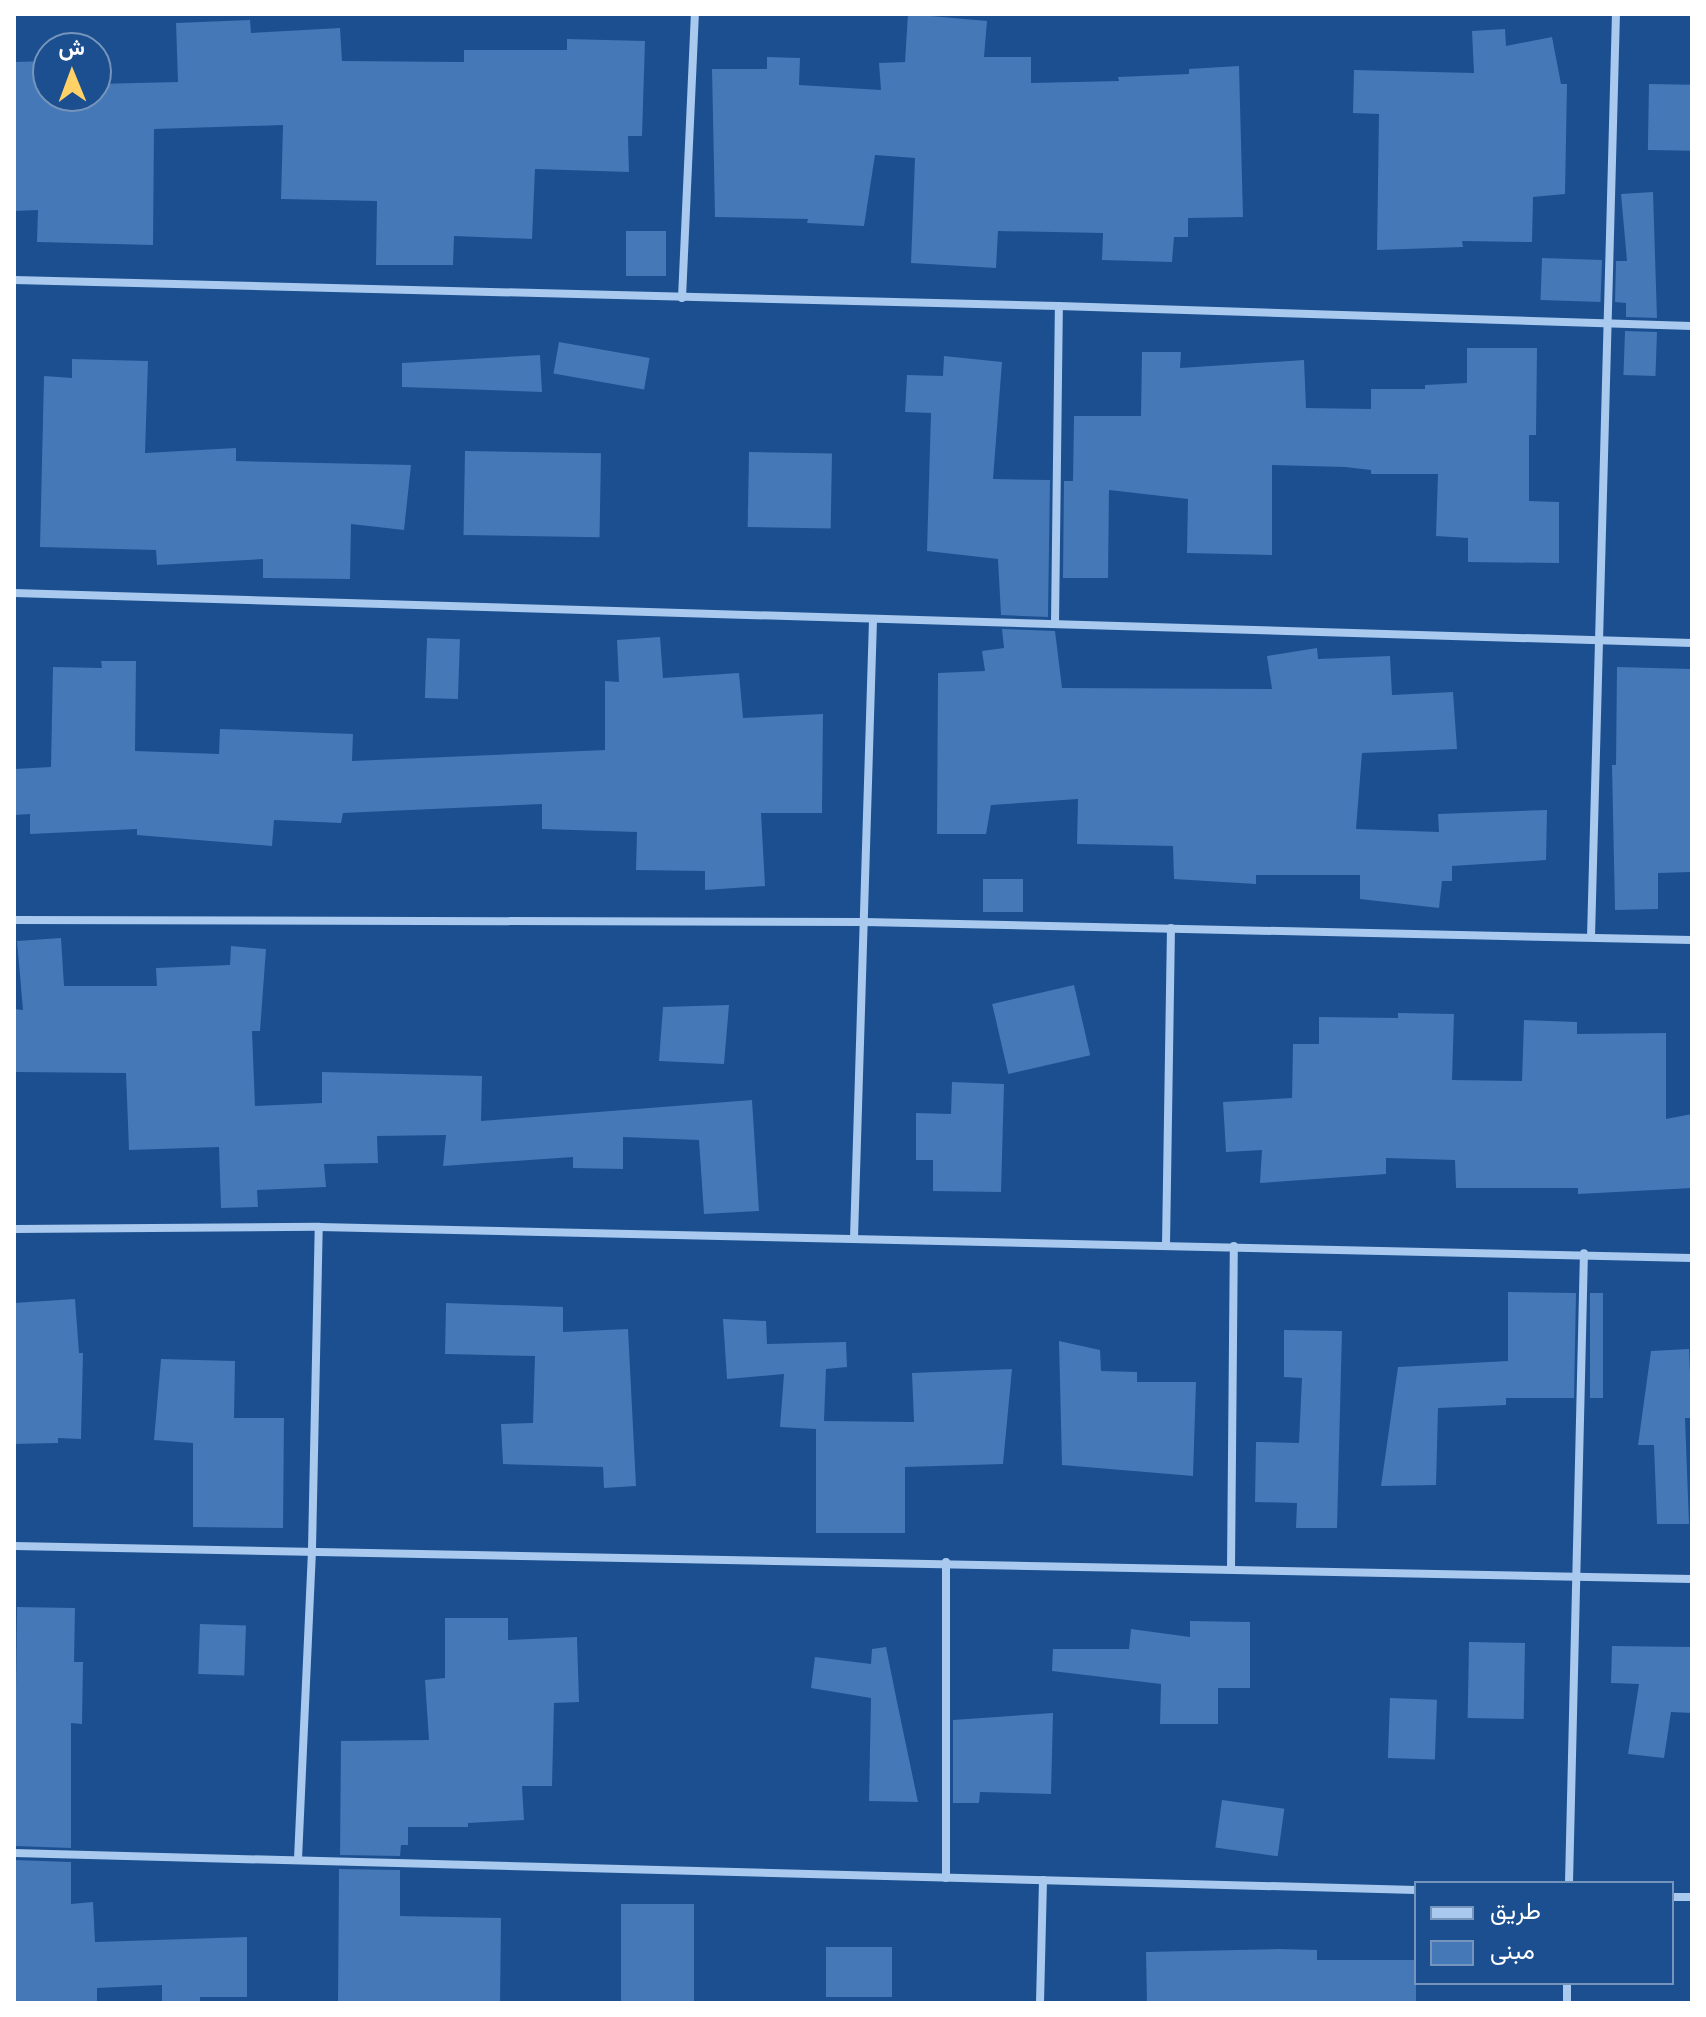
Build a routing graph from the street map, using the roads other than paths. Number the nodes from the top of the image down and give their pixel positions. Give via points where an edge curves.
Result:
1 (695, 14) edge
2 (1616, 14) edge
3 (14, 280) edge
4 (682, 298) junction
5 (1059, 306) junction
6 (1605, 324) junction
7 (1692, 326) edge
8 (14, 593) edge
9 (873, 619) junction
10 (1055, 624) junction
11 (1598, 640) junction
12 (1692, 643) edge
13 (14, 920) edge
14 (864, 922) junction
15 (1171, 928) junction
16 (1591, 937) junction
17 (1692, 940) edge
18 (319, 1227) junction
19 (14, 1229) edge
20 (854, 1238) junction
21 (1166, 1245) junction
22 (1234, 1246) junction
23 (1584, 1253) junction
24 (1692, 1258) edge
25 (14, 1546) edge
26 (312, 1549) junction
27 (946, 1562) junction
28 (1231, 1569) junction
29 (1577, 1577) junction
30 (1692, 1579) edge
31 (14, 1853) edge
32 (298, 1859) junction
33 (946, 1878) junction
34 (1043, 1880) junction
35 (1569, 1881) edge
36 (1414, 1890) edge
37 (1040, 2003) edge

1 - 4 street
2 - 6 street
3 - 4 street
4 - 5 street
5 - 6 street
5 - 10 street
6 - 7 street
6 - 11 street
8 - 9 street
9 - 10 street
9 - 14 street
10 - 11 street
11 - 12 street
11 - 16 street
13 - 14 street
14 - 15 street
14 - 20 street
15 - 16 street
15 - 21 street
16 - 17 street
18 - 19 street
18 - 20 street
18 - 26 street
20 - 21 street
21 - 22 street
22 - 23 street
22 - 28 street
23 - 24 street
23 - 29 street
25 - 26 street
26 - 27 street
26 - 32 street
27 - 28 street
27 - 33 street
28 - 29 street
29 - 30 street
29 - 35 street
31 - 32 street
32 - 33 street
33 - 34 street
34 - 36 street
34 - 37 street

